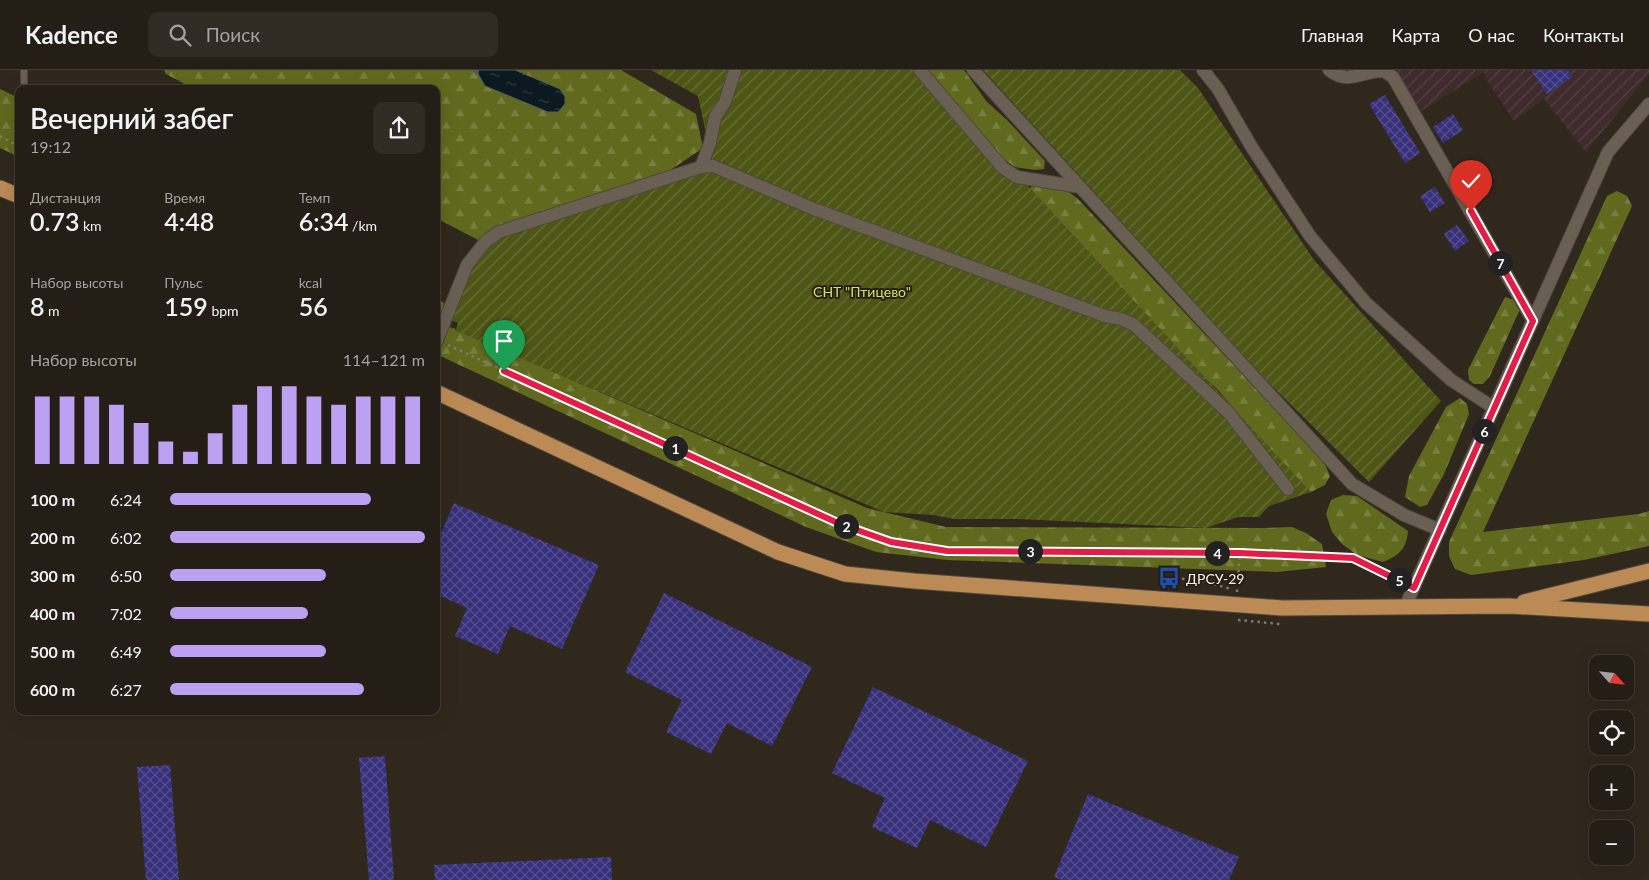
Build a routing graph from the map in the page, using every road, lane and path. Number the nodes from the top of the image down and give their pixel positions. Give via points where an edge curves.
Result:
1 (24, 70) edge
2 (735, 70) edge
3 (920, 70) edge
4 (973, 70) edge
5 (1203, 70) edge
6 (1329, 70) edge
7 (24, 82) dead end
8 (1649, 104) edge
9 (0, 136) edge
10 (15, 145) edge
11 (701, 167) junction
12 (1080, 187) junction
13 (0, 188) edge
14 (15, 194) edge
15 (1533, 321) junction
16 (440, 333) edge
17 (440, 342) edge
18 (440, 394) edge
19 (1494, 408) junction
20 (1288, 489) dead end
21 (1440, 530) junction
22 (1647, 574) edge
23 (1169, 578) dead end
24 (1589, 587) junction
25 (1414, 588) junction
26 (1237, 590) dead end
27 (1509, 606) junction
28 (1405, 607) junction
29 (1586, 610) junction
30 (1649, 614) edge

1 - 7 lane
2 - 11 street via 725,102 715,117
3 - 12 street via 1003,168 1017,176
4 - 12 street
5 - 19 street via 1310,236 1366,303 1451,380
6 - 15 street via 1343,77 1375,70 1393,77
8 - 15 street via 1608,152
9 - 10 path
11 - 16 street via 499,232 486,241 467,265
11 - 20 street via 713,166 814,209 1133,324 1229,413
12 - 21 street via 1352,484 1404,515
13 - 14 main road
15 - 19 street
17 - 25 path via 840,524 891,542 947,551 1240,553 1353,558
18 - 28 main road via 778,552 845,574 1282,608
19 - 21 street
21 - 25 street
22 - 24 main road
23 - 26 path via 1199,580
24 - 27 main road
24 - 29 main road via 1580,598
25 - 28 street
27 - 28 main road
27 - 29 main road
29 - 30 main road

